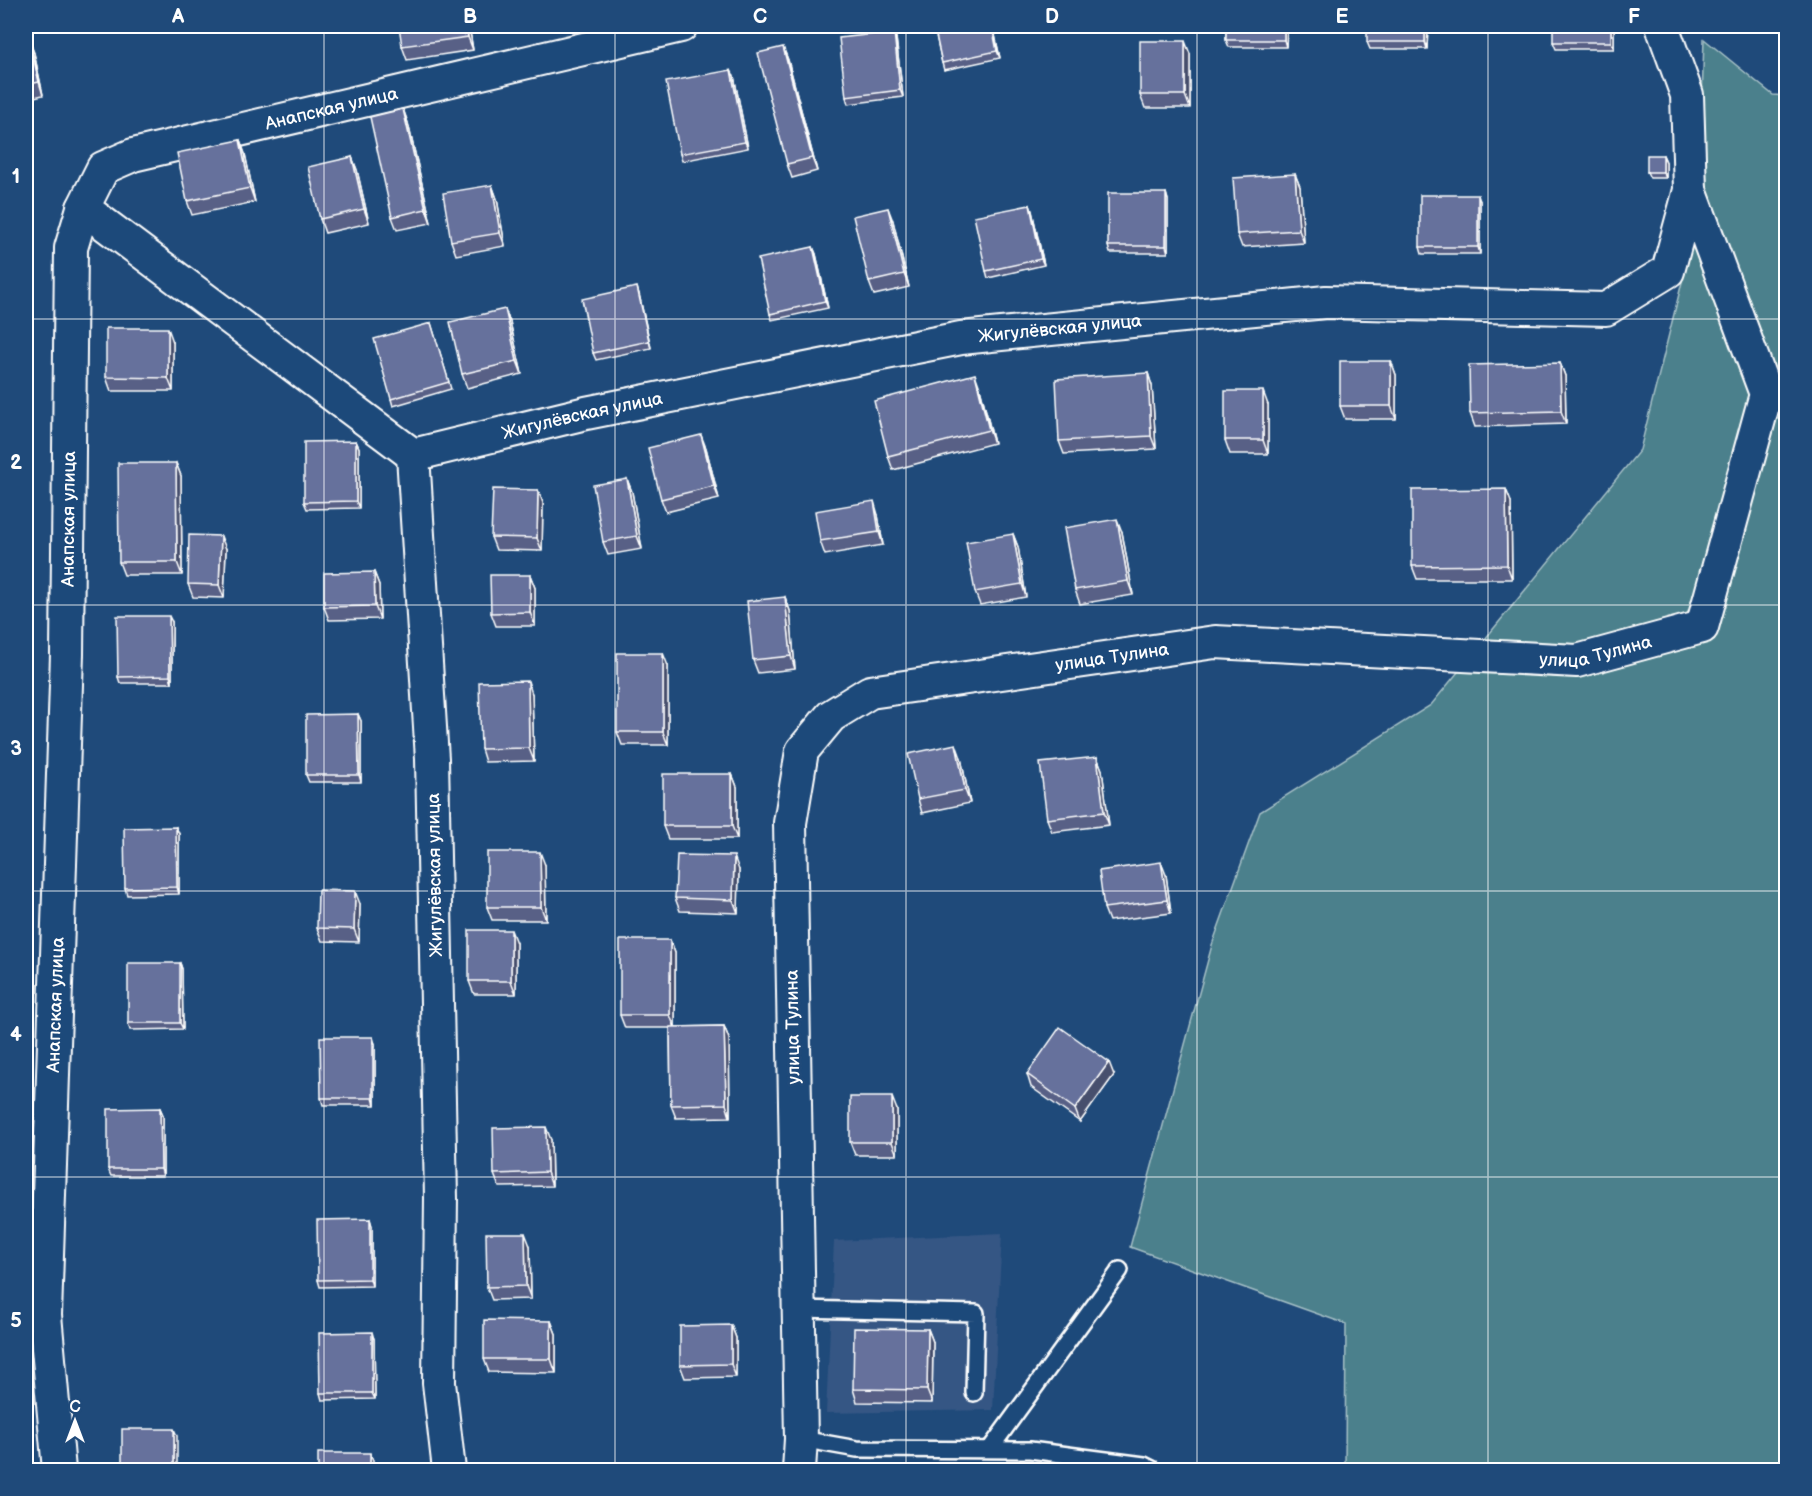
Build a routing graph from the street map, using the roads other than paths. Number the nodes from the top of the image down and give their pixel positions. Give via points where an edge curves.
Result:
1 (681, 26) edge
2 (1662, 26) edge
3 (1690, 190) junction
4 (83, 208) junction
5 (413, 455) junction
6 (1120, 1270) dead end
7 (798, 1309) junction
8 (974, 1393) dead end
9 (801, 1439) junction
10 (990, 1449) junction
11 (59, 1470) edge
12 (449, 1470) edge
13 (800, 1470) edge
14 (1154, 1470) edge

1 - 4 street, Анапская улица via 133,155 103,168
2 - 3 street via 1687,95
3 - 5 street, Жигулёвская улица via 1668,271 1606,309 1326,302 961,338 586,413
3 - 7 street, улица Тулина via 1766,394 1702,627 1577,661 1215,642 870,692 831,716 802,751 790,823
4 - 5 street
4 - 11 street, Анапская улица via 71,248 68,654 45,1315
5 - 12 street, Жигулёвская улица via 432,759 441,1198 438,1383
6 - 10 lane
7 - 8 lane via 975,1313
7 - 9 street, улица Тулина
9 - 10 lane via 857,1449
9 - 13 street, улица Тулина
10 - 14 lane via 1030,1450 1144,1465

